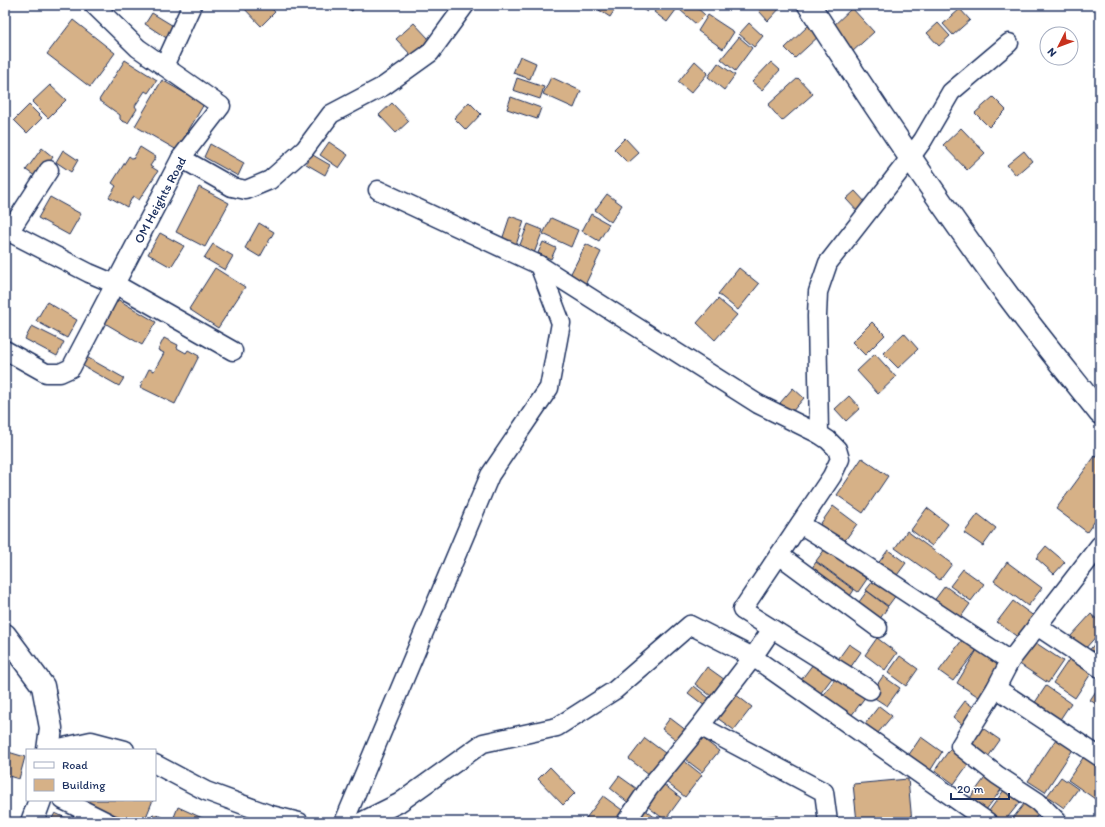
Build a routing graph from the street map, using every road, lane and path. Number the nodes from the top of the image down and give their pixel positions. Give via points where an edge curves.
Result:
1 (94, 5) edge
2 (192, 5) edge
3 (465, 5) edge
4 (809, 5) edge
5 (1009, 43) dead end
6 (164, 66) junction
7 (181, 158) junction
8 (910, 158) junction
9 (49, 170) dead end
10 (378, 190) dead end
11 (7, 231) edge
12 (539, 265) junction
13 (115, 284) junction
14 (5, 350) edge
15 (232, 351) dead end
16 (1100, 414) edge
17 (819, 434) junction
18 (800, 524) junction
19 (1100, 545) edge
20 (779, 555) junction
21 (1037, 626) junction
22 (878, 628) dead end
23 (772, 629) junction
24 (5, 635) edge
25 (753, 657) junction
26 (1010, 661) junction
27 (1100, 668) edge
28 (996, 688) junction
29 (870, 690) dead end
30 (700, 726) junction
31 (49, 749) edge
32 (54, 749) edge
33 (121, 749) edge
34 (1100, 757) edge
35 (156, 765) edge
36 (40, 801) edge
37 (65, 801) edge
38 (32, 822) edge
39 (107, 822) edge
40 (300, 822) edge
41 (344, 822) edge
42 (361, 822) edge
43 (626, 822) edge
44 (828, 822) edge
45 (988, 822) edge
46 (1058, 822) edge

1 - 6 street, OM Heights Road via 138,48
2 - 6 street
3 - 7 street via 430,53 384,86 331,114 305,149 270,180 246,190 232,187
4 - 8 street
5 - 8 street via 951,92
6 - 7 street, OM Heights Road via 221,106
7 - 13 street, OM Heights Road
8 - 16 street via 1009,297
8 - 17 street via 828,264 818,292
9 - 11 street
10 - 12 street
11 - 13 street
12 - 17 street via 758,404
12 - 41 street via 561,323 550,388 490,475
13 - 14 street, OM Heights Road via 71,368 60,373 46,373
13 - 15 street
17 - 18 street via 838,449 840,459 832,476
18 - 20 street
18 - 26 street
19 - 21 street
20 - 22 street
20 - 23 street via 742,610
21 - 26 street
21 - 27 street
23 - 25 street
23 - 29 street
24 - 31 street via 43,686 51,728
25 - 30 street
25 - 42 street via 690,625 615,690 557,727 483,743 399,804
25 - 45 street
26 - 28 street
28 - 34 street
28 - 46 street via 960,746 1038,802
30 - 43 street via 649,788
30 - 44 street via 824,792
32 - 33 street via 91,741
35 - 40 street via 206,791
36 - 38 street
37 - 39 street

